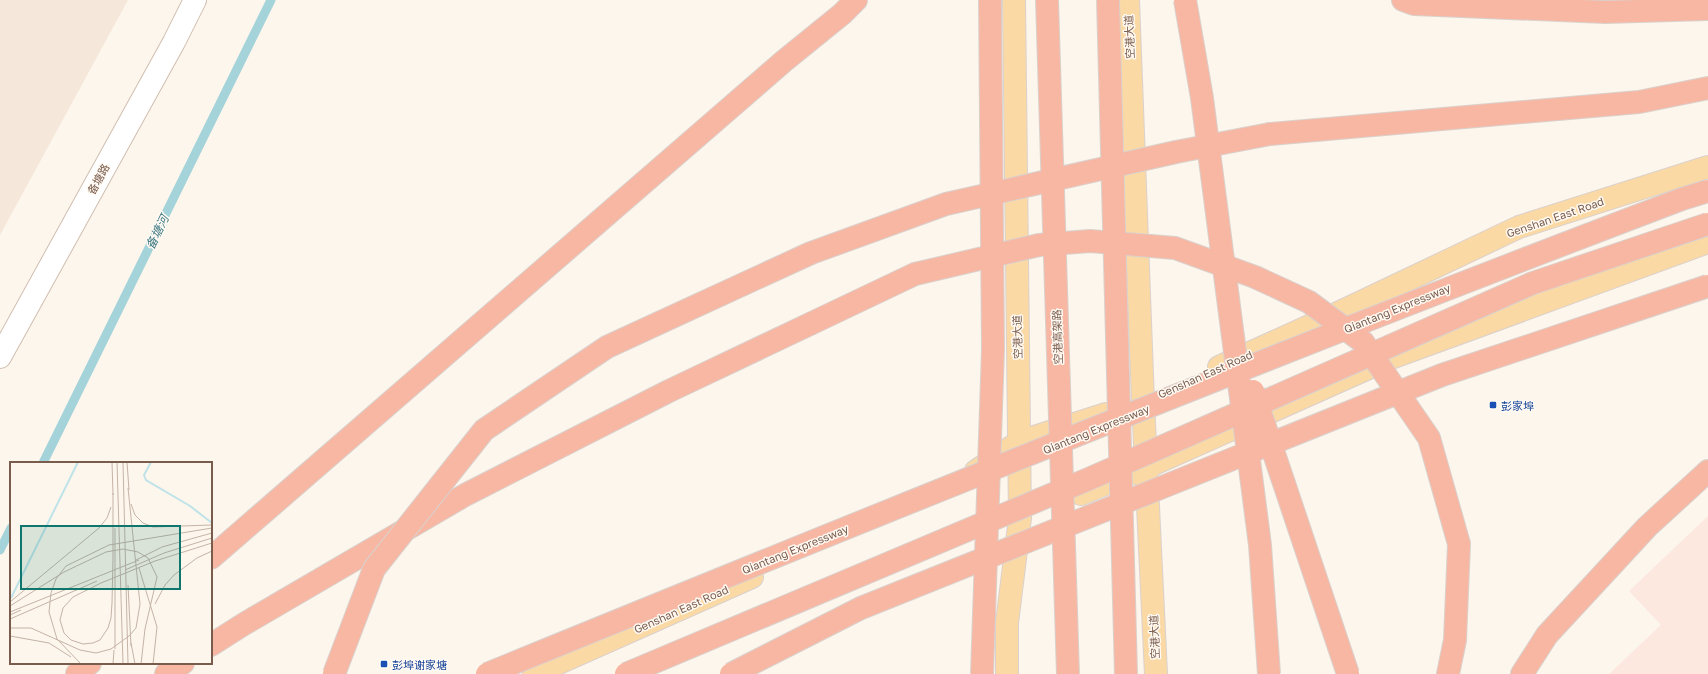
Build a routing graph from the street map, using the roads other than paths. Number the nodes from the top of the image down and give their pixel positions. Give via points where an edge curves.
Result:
1 (195, 0) edge
2 (856, 0) edge
3 (990, 0) edge
4 (1014, 0) edge
5 (1047, 0) edge
6 (1108, 0) edge
7 (1128, 0) edge
8 (1185, 0) edge
9 (1403, 0) edge
10 (1708, 8) edge
11 (1708, 88) edge
12 (1202, 98) junction
13 (1708, 167) edge
14 (1708, 191) edge
15 (1708, 224) edge
16 (1708, 242) edge
17 (1708, 286) edge
18 (0, 357) edge
19 (1143, 402) junction
20 (1019, 442) junction
21 (1147, 467) junction
22 (1708, 471) edge
23 (1020, 518) junction
24 (212, 557) edge
25 (212, 644) edge
26 (89, 664) edge
27 (181, 664) edge
28 (77, 674) edge
29 (166, 674) edge
30 (334, 674) edge
31 (487, 674) edge
32 (534, 674) edge
33 (626, 674) edge
34 (650, 674) edge
35 (731, 674) edge
36 (982, 674) edge
37 (1007, 674) edge
38 (1068, 674) edge
39 (1126, 674) edge
40 (1156, 674) edge
41 (1269, 674) edge
42 (1348, 674) edge
43 (1448, 674) edge
44 (1522, 674) edge

1 - 18 street, 备塘路
2 - 24 highway
3 - 36 highway, bridge via 993,350
4 - 20 main road, 空港大道
5 - 38 highway, 空港高架路, bridge
6 - 39 highway, bridge
7 - 19 main road, 空港大道
8 - 12 highway, bridge
9 - 10 highway via 1414,4 1605,12
11 - 30 highway, bridge via 1639,102 1270,134 1176,152 946,204 811,253 608,347 484,430 374,569
12 - 41 highway, bridge via 1260,545
12 - 42 highway, bridge via 1223,260 1252,386
13 - 19 main road, Genshan East Road via 1519,227
14 - 31 highway, Qiantang Expressway, bridge via 1448,288
15 - 33 highway, bridge via 1533,283 1091,478
16 - 21 main road via 1391,358
17 - 35 highway, bridge via 1442,375 861,608
19 - 20 main road, Genshan East Road
19 - 21 main road, 空港大道
20 - 23 main road, 空港大道
20 - 32 main road, Genshan East Road via 946,491
21 - 23 main road
21 - 40 main road, 空港大道
22 - 44 highway via 1647,527 1547,635
23 - 34 main road
23 - 37 main road, 空港大道 via 1007,623
25 - 43 highway, bridge via 465,495 669,391 915,274 1039,245 1090,241 1175,248 1255,277 1309,302 1363,342 1429,438 1459,544 1454,640
26 - 28 highway
27 - 29 highway

